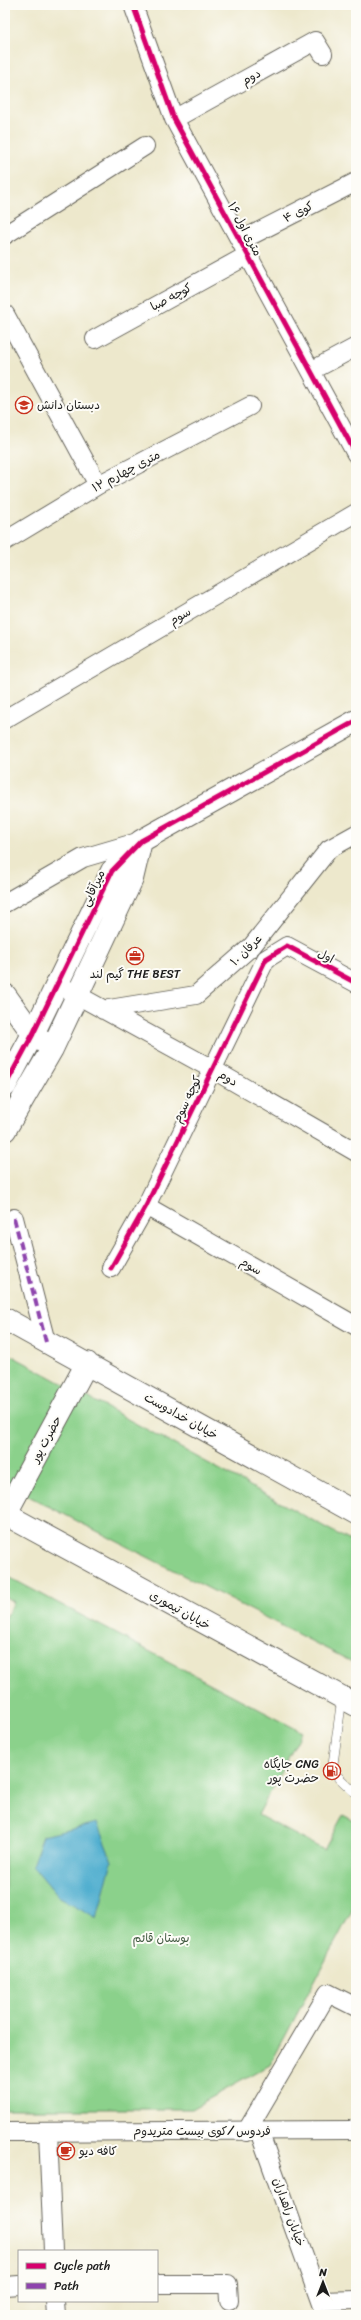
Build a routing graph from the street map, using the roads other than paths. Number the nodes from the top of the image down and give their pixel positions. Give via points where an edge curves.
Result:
1 (133, 5) edge
2 (322, 54) dead end
3 (174, 119) junction
4 (145, 146) dead end
5 (356, 182) edge
6 (5, 236) edge
7 (244, 248) junction
8 (5, 314) edge
9 (95, 338) dead end
10 (356, 347) edge
11 (311, 371) junction
12 (250, 406) dead end
13 (356, 454) edge
14 (98, 485) junction
15 (356, 512) edge
16 (5, 541) edge
17 (5, 719) edge
18 (356, 721) edge
19 (356, 834) edge
20 (142, 841) junction
21 (5, 903) edge
22 (287, 946) joint
23 (356, 983) edge
24 (57, 984) junction
25 (5, 996) edge
26 (77, 996) junction
27 (103, 1010) junction
28 (34, 1034) junction
29 (52, 1049) junction
30 (212, 1069) junction
31 (5, 1085) edge
32 (23, 1099) junction
33 (5, 1130) edge
34 (356, 1152) edge
35 (146, 1206) junction
36 (14, 1218) dead end
37 (111, 1268) dead end
38 (5, 1319) edge
39 (356, 1326) edge
40 (46, 1342) junction
41 (86, 1363) junction
42 (356, 1513) edge
43 (5, 1514) edge
44 (349, 1702) edge
45 (356, 1787) edge
46 (356, 2007) edge
47 (356, 2130) edge
48 (252, 2131) junction
49 (5, 2132) edge
50 (48, 2132) junction
51 (53, 2250) edge
52 (158, 2284) edge
53 (18, 2285) edge
54 (5, 2286) edge
55 (356, 2300) edge
56 (229, 2301) dead end
57 (55, 2302) edge
58 (323, 2308) edge
59 (56, 2315) edge

1 - 3 street, ۱۶ متری اول
2 - 3 street, دوم via 315,42
3 - 7 street, ۱۶ متری اول
4 - 6 street
5 - 7 street, کوی ۴
7 - 9 street, کوچه صبا
7 - 11 street, ۱۶ متری اول
8 - 14 street
10 - 11 street
11 - 13 street, ۱۶ متری اول
12 - 14 street, ۱۲ متری چهارم
14 - 16 street, ۱۲ متری چهارم
15 - 17 street, سوم
18 - 20 street, میرآقایی
19 - 27 street, عرفان ۱۰ via 330,849 252,946 196,995
20 - 21 street via 83,858
20 - 24 street, میرآقایی via 112,871
20 - 26 street via 132,879
22 - 23 street, اول
22 - 30 street, کوچه سوم via 266,959
24 - 26 street, دوم
24 - 28 street, میرآقایی
25 - 28 street
26 - 27 street, دوم
26 - 29 street
27 - 30 street, دوم
28 - 29 street
28 - 31 street, میرآقایی
29 - 32 street
30 - 34 street, دوم
30 - 35 street, کوچه سوم
31 - 32 street
32 - 33 street
35 - 37 street, کوچه سوم
35 - 39 street, سوم
36 - 40 street
38 - 40 street, خیابان خدادوست
40 - 41 street, خیابان خدادوست
41 - 42 street, خیابان خدادوست
41 - 43 street, حضرت پور
43 - 44 street, خیابان تیموری
44 - 45 lane via 332,1771 353,1791
46 - 48 street via 328,1993
47 - 48 street, فردوس /کوی بیست متریدوم
48 - 50 street, فردوس /کوی بیست متریدوم
48 - 58 street, خیابان راهداران
49 - 50 street, فردوس /کوی بیست متریدوم
50 - 51 street
52 - 56 street via 228,2284
53 - 54 street
55 - 58 street
57 - 59 street

